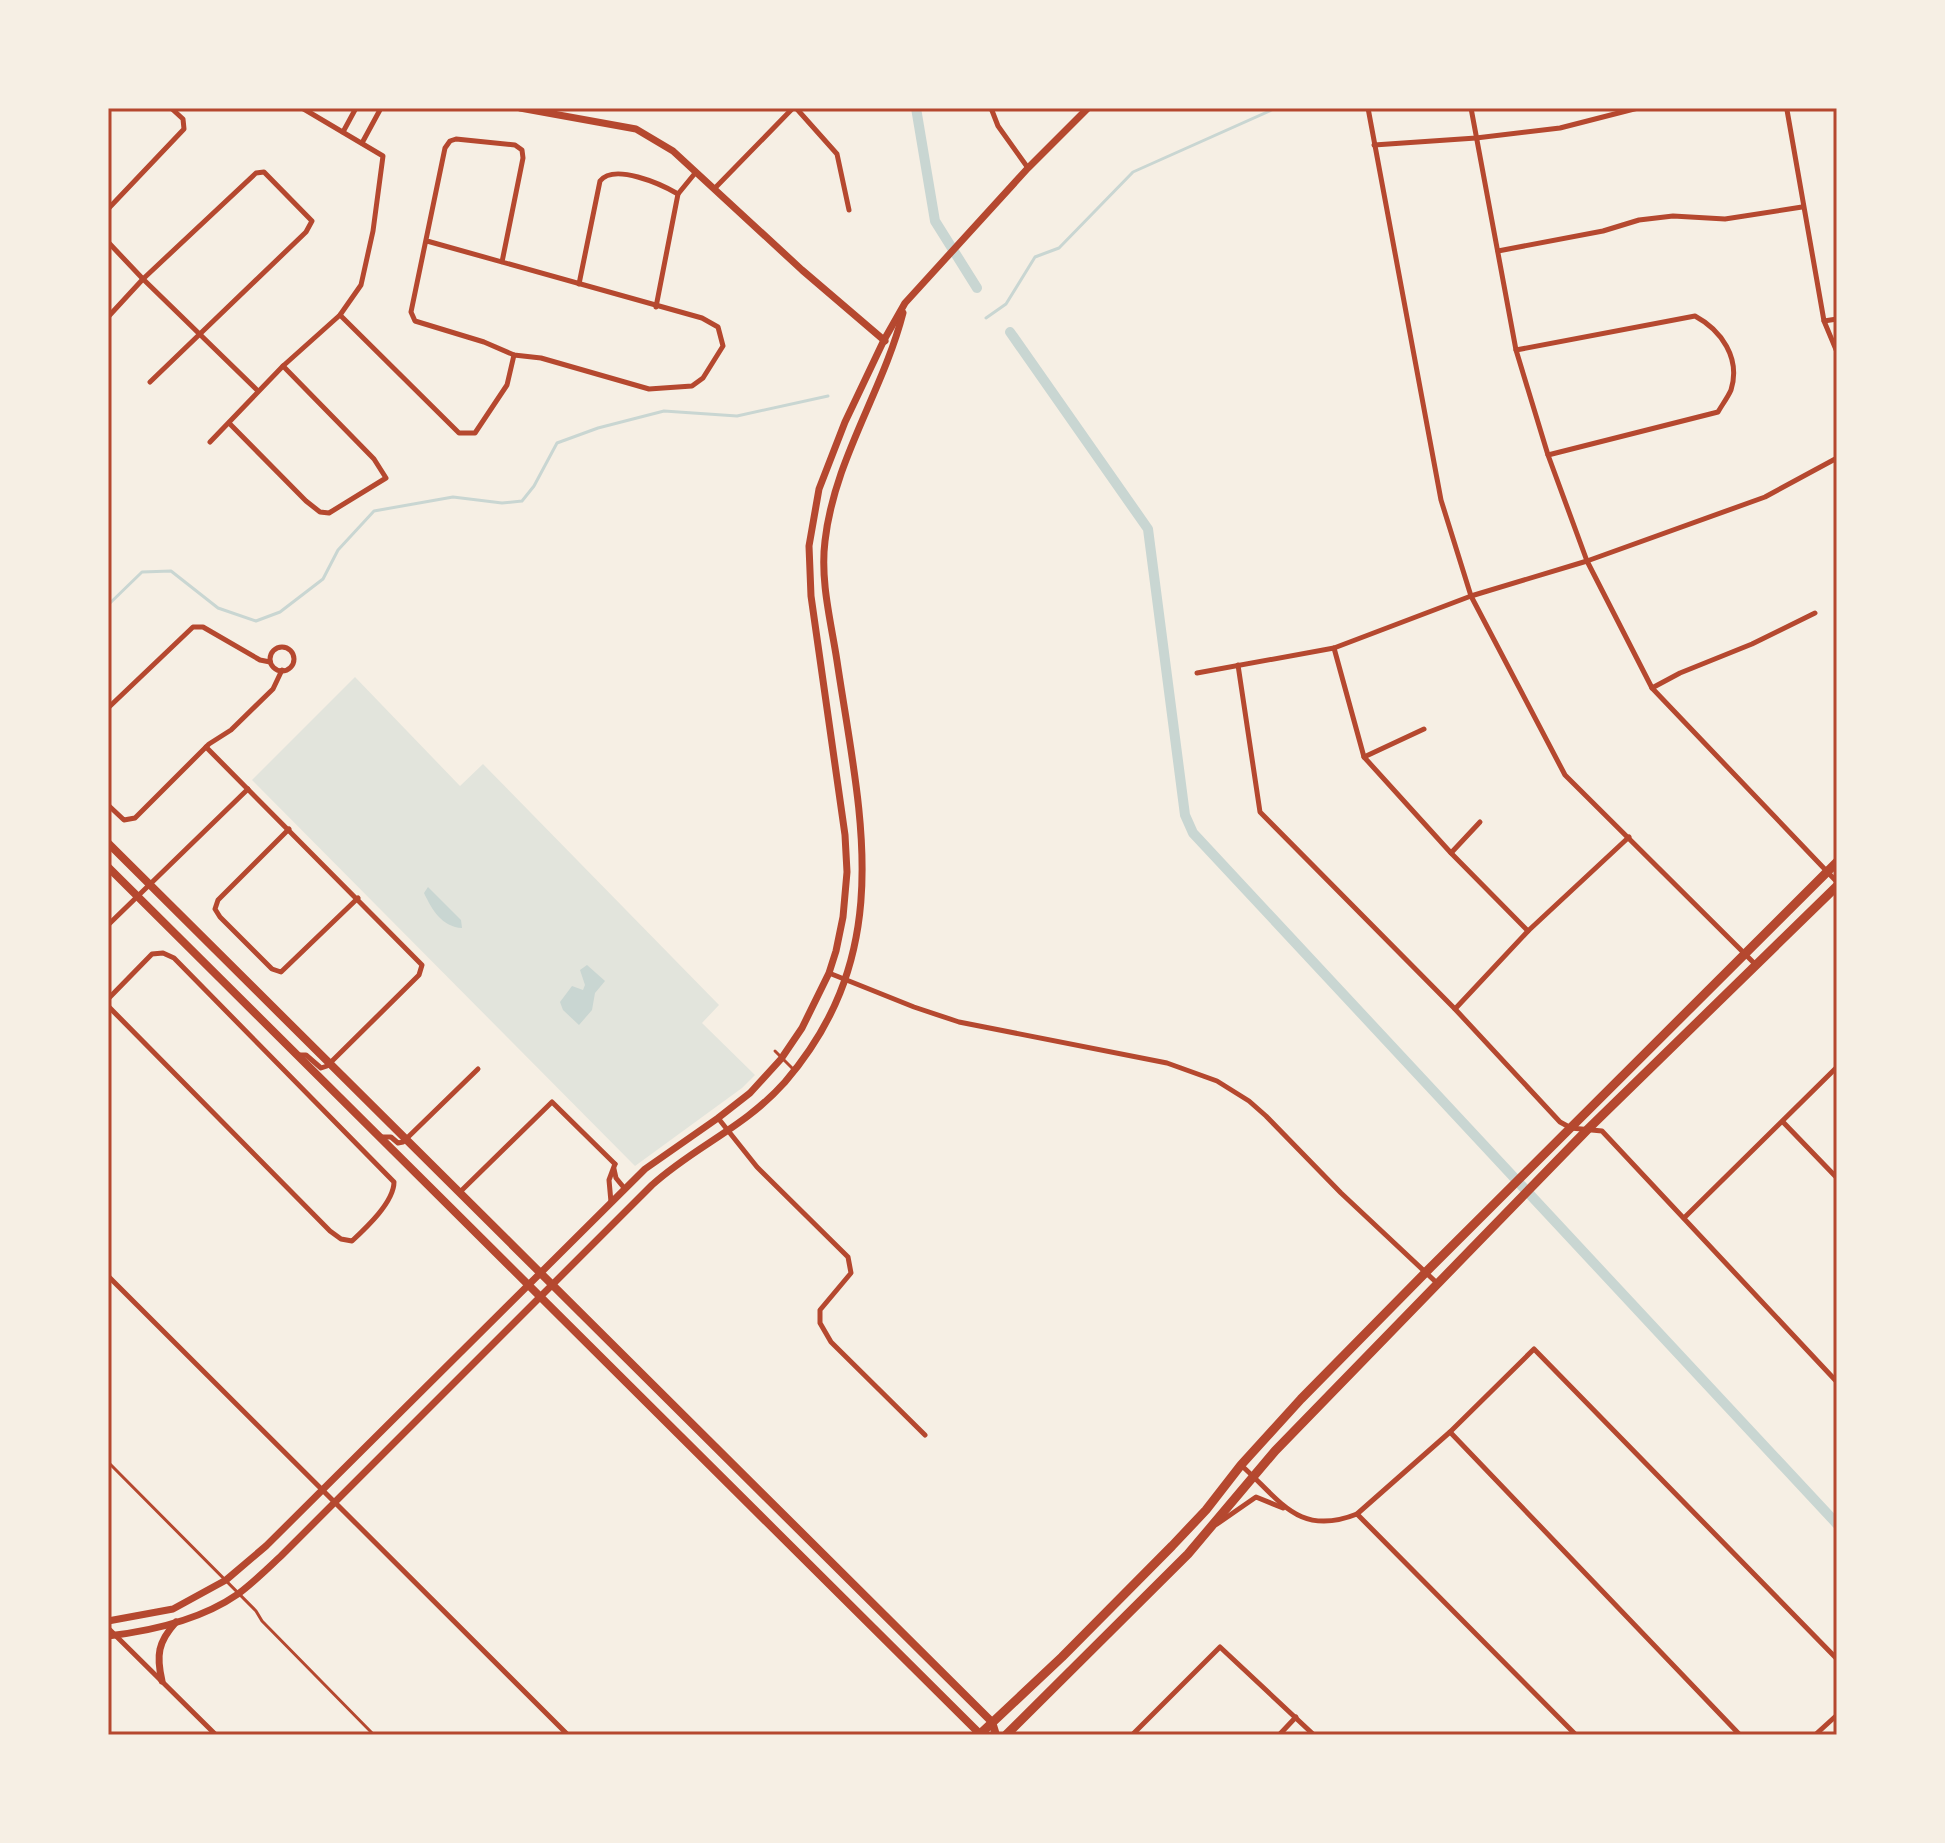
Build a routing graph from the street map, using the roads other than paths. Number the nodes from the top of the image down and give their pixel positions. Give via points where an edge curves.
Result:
1 (171, 108) edge
2 (302, 108) edge
3 (356, 108) edge
4 (381, 108) edge
5 (520, 108) edge
6 (528, 108) edge
7 (794, 108) edge
8 (991, 108) edge
9 (1088, 108) edge
10 (1368, 108) edge
11 (1471, 108) edge
12 (1638, 108) edge
13 (1758, 108) edge
14 (1789, 109) edge
15 (343, 132) junction
16 (1476, 138) junction
17 (362, 143) junction
18 (1374, 145) junction
19 (1028, 168) junction
20 (697, 171) junction
21 (715, 188) junction
22 (678, 194) junction
23 (1802, 207) junction
24 (108, 209) edge
25 (849, 210) dead end
26 (427, 241) junction
27 (108, 242) edge
28 (1498, 251) junction
29 (502, 262) junction
30 (143, 279) junction
31 (579, 284) junction
32 (905, 303) junction
33 (656, 307) junction
34 (340, 315) junction
35 (108, 317) edge
36 (1837, 319) edge
37 (1824, 321) junction
38 (200, 334) junction
39 (884, 340) junction
40 (893, 348) junction
41 (1516, 350) junction
42 (1837, 352) edge
43 (514, 355) junction
44 (283, 366) junction
45 (150, 382) dead end
46 (258, 391) junction
47 (229, 423) junction
48 (210, 442) dead end
49 (1548, 455) junction
50 (1837, 458) edge
51 (1587, 561) junction
52 (1471, 596) junction
53 (1815, 613) dead end
54 (1334, 648) junction
55 (270, 662) junction
56 (1238, 665) junction
57 (282, 670) junction
58 (1197, 673) dead end
59 (1652, 688) junction
60 (108, 708) edge
61 (1424, 729) dead end
62 (206, 747) junction
63 (1364, 757) junction
64 (248, 789) junction
65 (108, 805) edge
66 (1480, 822) dead end
67 (289, 829) junction
68 (862, 833) junction
69 (845, 835) junction
70 (1629, 837) junction
71 (108, 843) edge
72 (1451, 853) junction
73 (1837, 862) edge
74 (108, 867) edge
75 (1827, 872) junction
76 (1837, 884) edge
77 (151, 885) junction
78 (139, 897) junction
79 (358, 898) junction
80 (108, 925) edge
81 (1528, 931) junction
82 (1745, 954) junction
83 (1756, 966) junction
84 (829, 973) junction
85 (844, 980) junction
86 (108, 999) edge
87 (108, 1006) edge
88 (1455, 1009) junction
89 (775, 1051) dead end
90 (299, 1055) junction
91 (781, 1059) junction
92 (330, 1063) junction
93 (1837, 1067) edge
94 (478, 1069) dead end
95 (794, 1070) junction
96 (718, 1118) junction
97 (1783, 1122) junction
98 (1571, 1128) junction
99 (1587, 1130) junction
100 (728, 1133) junction
101 (379, 1137) junction
102 (406, 1139) junction
103 (615, 1164) junction
104 (1837, 1178) edge
105 (625, 1189) junction
106 (459, 1193) junction
107 (611, 1203) junction
108 (1684, 1218) junction
109 (1426, 1272) junction
110 (539, 1273) junction
111 (108, 1276) edge
112 (1438, 1284) junction
113 (527, 1285) junction
114 (553, 1287) junction
115 (541, 1298) junction
116 (1837, 1382) edge
117 (1450, 1432) junction
118 (925, 1435) dead end
119 (108, 1462) edge
120 (1241, 1465) junction
121 (1253, 1476) junction
122 (322, 1490) junction
123 (335, 1502) junction
124 (1293, 1513) junction
125 (1357, 1514) junction
126 (1209, 1529) junction
127 (226, 1580) junction
128 (238, 1594) junction
129 (108, 1621) edge
130 (176, 1622) junction
131 (108, 1628) edge
132 (112, 1636) edge
133 (1837, 1659) edge
134 (162, 1681) junction
135 (1837, 1715) edge
136 (1296, 1717) junction
137 (992, 1722) junction
138 (216, 1735) edge
139 (374, 1735) edge
140 (568, 1735) edge
141 (980, 1735) edge
142 (996, 1735) edge
143 (1006, 1735) edge
144 (1132, 1735) edge
145 (1279, 1735) edge
146 (1314, 1735) edge
147 (1576, 1735) edge
148 (1740, 1735) edge
149 (1815, 1735) edge

1 - 24 street via 183,119 184,129
2 - 15 street
3 - 15 street
4 - 17 street
5 - 6 street
6 - 20 street via 636,129
7 - 21 street
7 - 25 street via 837,154
8 - 19 street
9 - 19 street
10 - 18 street
11 - 16 street
12 - 16 street via 1560,128
13 - 14 street
14 - 23 street
15 - 17 street
16 - 18 street
16 - 28 street
17 - 34 street via 383,156 381,179 361,285
18 - 52 street via 1441,500
19 - 32 street
20 - 21 street
20 - 22 street
21 - 39 street
22 - 31 street via 650,181 605,175
22 - 33 street
23 - 28 street via 1725,219 1639,220
23 - 37 street
26 - 29 street
26 - 29 street via 450,141 515,145 523,158
26 - 43 street via 411,312 415,321
27 - 30 street
28 - 41 street
29 - 31 street
30 - 35 street
30 - 38 street
30 - 38 street via 256,173 264,172 312,221
31 - 33 street
32 - 39 street
32 - 40 street
33 - 43 street via 718,327 723,346 719,356 692,386 649,389
34 - 43 street via 459,433 475,433 507,385
34 - 44 street
36 - 37 street
37 - 42 street
38 - 45 street
38 - 46 street
39 - 40 street
39 - 69 street via 819,489 809,546 816,646
40 - 68 street via 834,494 825,543 826,591
41 - 49 street
41 - 49 street via 1695,316 1714,326 1729,348 1731,389 1718,412
44 - 46 street
44 - 47 street via 374,459 386,478 329,513 320,512
46 - 47 street
47 - 48 street
49 - 51 street
50 - 51 street via 1765,497
51 - 52 street
51 - 59 street
52 - 54 street
52 - 70 street via 1565,775
53 - 59 street
54 - 56 street
54 - 63 street
55 - 57 street
55 - 57 street via 276,648 290,650 292,664
55 - 60 street via 197,626
56 - 58 street
56 - 88 street via 1260,812
57 - 62 street via 255,708
59 - 75 street
61 - 63 street
62 - 64 street
62 - 65 street via 133,820 124,820
63 - 72 street
64 - 67 street
64 - 77 street
66 - 72 street
67 - 79 street
67 - 79 street via 218,900 218,915 278,973
68 - 69 street
68 - 85 street via 862,910
69 - 84 street via 845,903
70 - 81 street
70 - 82 street
71 - 77 main road
72 - 81 street
73 - 75 highway
74 - 78 main road
75 - 76 street
75 - 82 highway
76 - 83 highway
77 - 78 street
77 - 92 main road
78 - 80 street
78 - 90 main road
79 - 92 street via 423,968
81 - 88 street
82 - 83 street
82 - 98 highway
83 - 99 highway
84 - 85 street
84 - 91 street
85 - 95 street via 821,1030
85 - 109 street via 959,1022 1167,1063 1209,1077 1257,1108
86 - 87 street via 152,954 174,958 394,1182 387,1201 352,1241 341,1239
88 - 98 street
89 - 91 lane
90 - 92 street via 321,1068
90 - 101 main road
91 - 95 lane
91 - 96 street
92 - 102 main road
93 - 97 street
94 - 102 street
95 - 100 street
96 - 100 street
96 - 105 street
97 - 104 street
97 - 108 street
98 - 99 street
98 - 109 highway
99 - 108 street via 1602,1131
99 - 112 highway
100 - 114 street via 661,1177
100 - 118 street via 848,1257 851,1273 820,1310 822,1328
101 - 102 street via 399,1143
101 - 113 main road
102 - 106 main road
103 - 105 street via 615,1176
103 - 106 street via 552,1102
103 - 107 street via 609,1180
105 - 107 street
106 - 110 main road
107 - 110 street
108 - 116 street
109 - 112 street
109 - 120 highway
110 - 113 street
110 - 114 main road
111 - 122 street
112 - 121 highway
113 - 115 main road
113 - 122 street
114 - 115 street
114 - 137 main road
115 - 123 street
115 - 141 main road
117 - 125 street
117 - 133 street via 1534,1349
117 - 148 street
119 - 127 lane
120 - 121 street
120 - 137 highway via 1179,1539
121 - 124 street
121 - 126 highway
122 - 123 street
122 - 127 street
123 - 128 street
123 - 140 street
124 - 125 street via 1326,1523
124 - 126 street via 1256,1497
125 - 147 street
126 - 143 highway
127 - 128 lane
127 - 129 street via 173,1609
128 - 130 street
128 - 139 lane
130 - 132 street
130 - 134 street via 157,1648
131 - 132 street
132 - 134 street
134 - 138 street
135 - 149 street
136 - 144 street via 1220,1647
136 - 145 street
136 - 146 street
137 - 141 highway
137 - 142 main road

